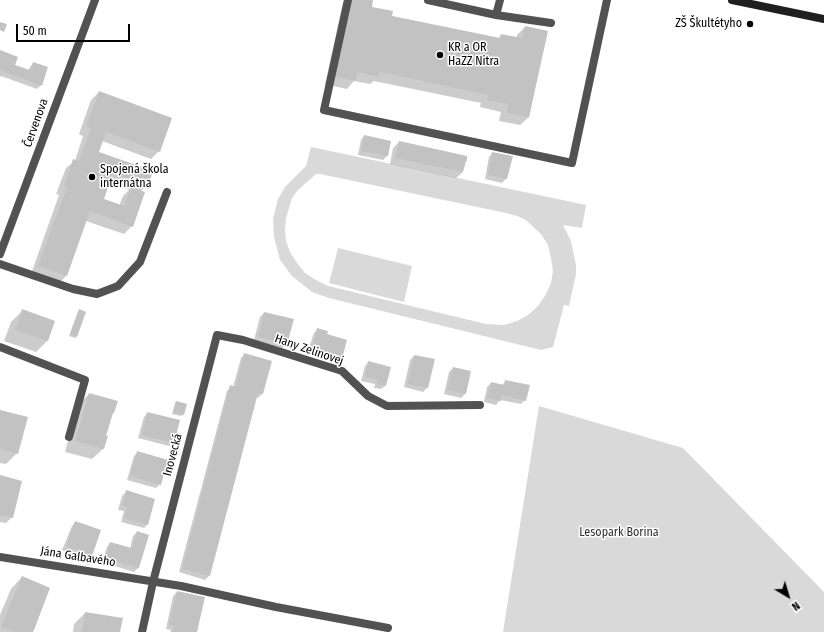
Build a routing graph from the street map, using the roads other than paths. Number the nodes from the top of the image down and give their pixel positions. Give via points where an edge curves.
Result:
1 (95, 0) edge
2 (348, 0) edge
3 (428, 0) edge
4 (500, 0) edge
5 (607, 0) edge
6 (732, 0) edge
7 (496, 15) junction
8 (824, 19) edge
9 (550, 23) dead end
10 (168, 192) dead end
11 (0, 254) edge
12 (0, 264) edge
13 (217, 335) joint
14 (0, 347) edge
15 (480, 405) dead end
16 (69, 437) dead end
17 (0, 557) edge
18 (153, 582) junction
19 (388, 628) dead end
20 (142, 632) edge

1 - 11 street, Červenova
2 - 5 street via 324,110 572,163
3 - 7 street
4 - 7 street
6 - 8 street
7 - 9 street
10 - 12 street via 140,262 118,286 97,294 73,289
13 - 15 street, Hany Zelinovej via 243,340 342,371 368,396 387,406
13 - 18 street, Inovecká
14 - 16 street via 85,380
17 - 18 street, Jána Galbavého
18 - 19 street
18 - 20 street, Inovecká

